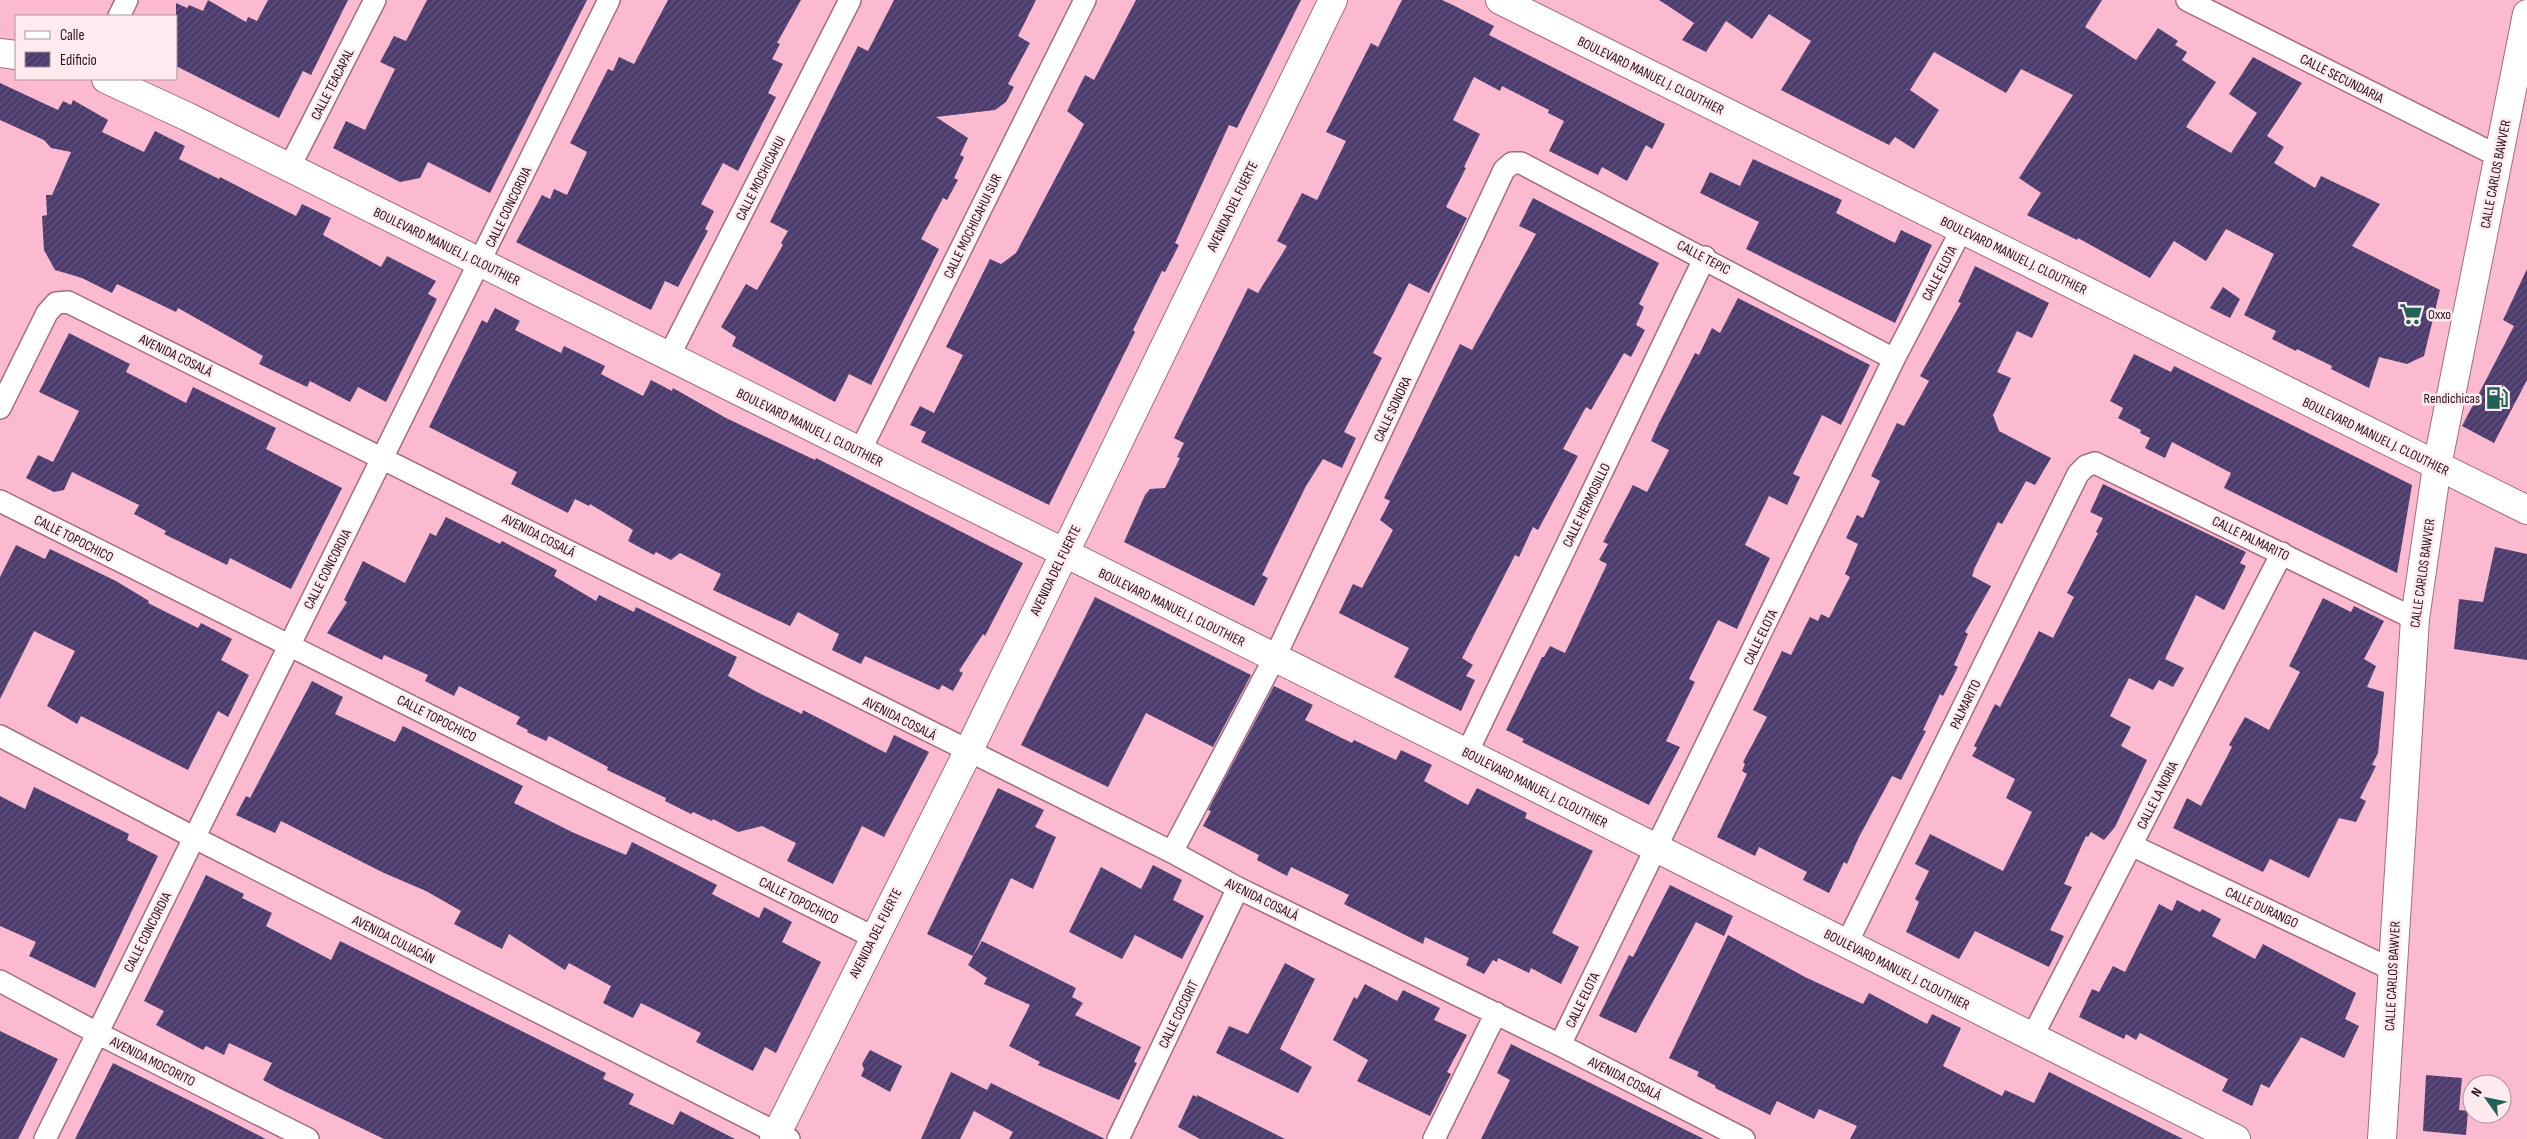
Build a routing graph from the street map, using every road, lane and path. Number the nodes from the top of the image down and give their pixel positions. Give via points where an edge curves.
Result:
1 (127, 0) edge
2 (375, 0) edge
3 (609, 0) edge
4 (850, 0) edge
5 (1084, 0) edge
6 (1333, 0) edge
7 (1500, 0) edge
8 (2187, 0) edge
9 (2527, 14) edge
10 (120, 15) edge
11 (0, 53) edge
12 (15, 55) edge
13 (108, 80) edge
14 (2498, 156) junction
15 (1512, 163) joint
16 (289, 168) junction
17 (1962, 229) junction
18 (1705, 257) junction
19 (481, 263) junction
20 (669, 356) junction
21 (1894, 358) junction
22 (0, 408) edge
23 (860, 451) junction
24 (383, 457) junction
25 (2086, 466) joint
26 (2437, 466) junction
27 (0, 501) edge
28 (2527, 510) edge
29 (1063, 553) junction
30 (2282, 553) junction
31 (2415, 619) junction
32 (288, 646) junction
33 (1275, 657) junction
34 (0, 736) edge
35 (968, 752) junction
36 (1467, 753) junction
37 (195, 838) junction
38 (2131, 845) junction
39 (1657, 849) junction
40 (1172, 852) junction
41 (1238, 888) junction
42 (873, 938) junction
43 (1847, 943) junction
44 (2392, 970) junction
45 (0, 981) edge
46 (1496, 1014) junction
47 (97, 1033) junction
48 (2032, 1037) junction
49 (1560, 1045) junction
50 (780, 1137) edge
51 (45, 1139) edge
52 (308, 1139) edge
53 (1118, 1139) edge
54 (1434, 1139) edge
55 (1744, 1139) edge
56 (2236, 1139) edge
57 (2382, 1139) edge

1 - 10 street
2 - 16 street, CALLE TEACAPAL
3 - 19 street, CALLE CONCORDIA
4 - 20 street, CALLE MOCHICAHUI
5 - 23 street, CALLE MOCHICAHUI SUR
6 - 29 main road, AVENIDA DEL FUERTE
7 - 17 main road, BOULEVARD MANUEL J. CLOUTHIER
8 - 14 street, CALLE SECUNDARIA
9 - 14 main road, CALLE CARLOS BAWVER
11 - 12 main road
13 - 16 main road, BOULEVARD MANUEL J. CLOUTHIER
14 - 26 main road, CALLE CARLOS BAWVER
15 - 18 street, CALLE TEPIC via 1521,163
15 - 33 street, CALLE SONORA via 1504,170
16 - 19 main road, BOULEVARD MANUEL J. CLOUTHIER
17 - 21 street, CALLE ELOTA
17 - 26 main road, BOULEVARD MANUEL J. CLOUTHIER
18 - 21 street, CALLE TEPIC
18 - 36 street, CALLE HERMOSILLO
19 - 20 main road, BOULEVARD MANUEL J. CLOUTHIER
19 - 24 street, CALLE CONCORDIA
20 - 23 main road, BOULEVARD MANUEL J. CLOUTHIER
21 - 39 street, CALLE ELOTA
22 - 24 street, AVENIDA COSALÁ via 47,314 56,304 68,302
23 - 29 main road, BOULEVARD MANUEL J. CLOUTHIER
24 - 32 street, CALLE CONCORDIA
24 - 35 street, AVENIDA COSALÁ
25 - 30 street, CALLE PALMARITO via 2095,462
25 - 43 street, PALMARITO via 2078,474
26 - 28 main road, BOULEVARD MANUEL J. CLOUTHIER
26 - 31 main road, CALLE CARLOS BAWVER
27 - 32 street, CALLE TOPOCHICO
29 - 33 main road, BOULEVARD MANUEL J. CLOUTHIER
29 - 35 main road, AVENIDA DEL FUERTE
30 - 31 street, CALLE PALMARITO
30 - 38 street, CALLE LA NORIA
31 - 44 main road, CALLE CARLOS BAWVER
32 - 37 street, CALLE CONCORDIA
32 - 42 street, CALLE TOPOCHICO
33 - 36 main road, BOULEVARD MANUEL J. CLOUTHIER
33 - 40 street, CALLE SONORA
34 - 37 street, AVENIDA CULIACÁN
35 - 40 street, AVENIDA COSALÁ
35 - 42 main road, AVENIDA DEL FUERTE
36 - 39 main road, BOULEVARD MANUEL J. CLOUTHIER
37 - 47 street, CALLE CONCORDIA
37 - 50 street, AVENIDA CULIACÁN
38 - 44 street, CALLE DURANGO
38 - 48 street, CALLE LA NORIA
39 - 43 main road, BOULEVARD MANUEL J. CLOUTHIER
39 - 49 street, CALLE ELOTA
40 - 41 street, AVENIDA COSALÁ
41 - 46 street, AVENIDA COSALÁ
41 - 53 street, CALLE COCORIT
42 - 50 main road, AVENIDA DEL FUERTE
43 - 48 main road, BOULEVARD MANUEL J. CLOUTHIER
44 - 57 main road, CALLE CARLOS BAWVER
45 - 47 street, AVENIDA MOCORITO
46 - 49 street, AVENIDA COSALÁ
46 - 54 street
47 - 51 street, CALLE CONCORDIA
47 - 52 street, AVENIDA MOCORITO
48 - 56 main road, BOULEVARD MANUEL J. CLOUTHIER
49 - 55 street, AVENIDA COSALÁ

